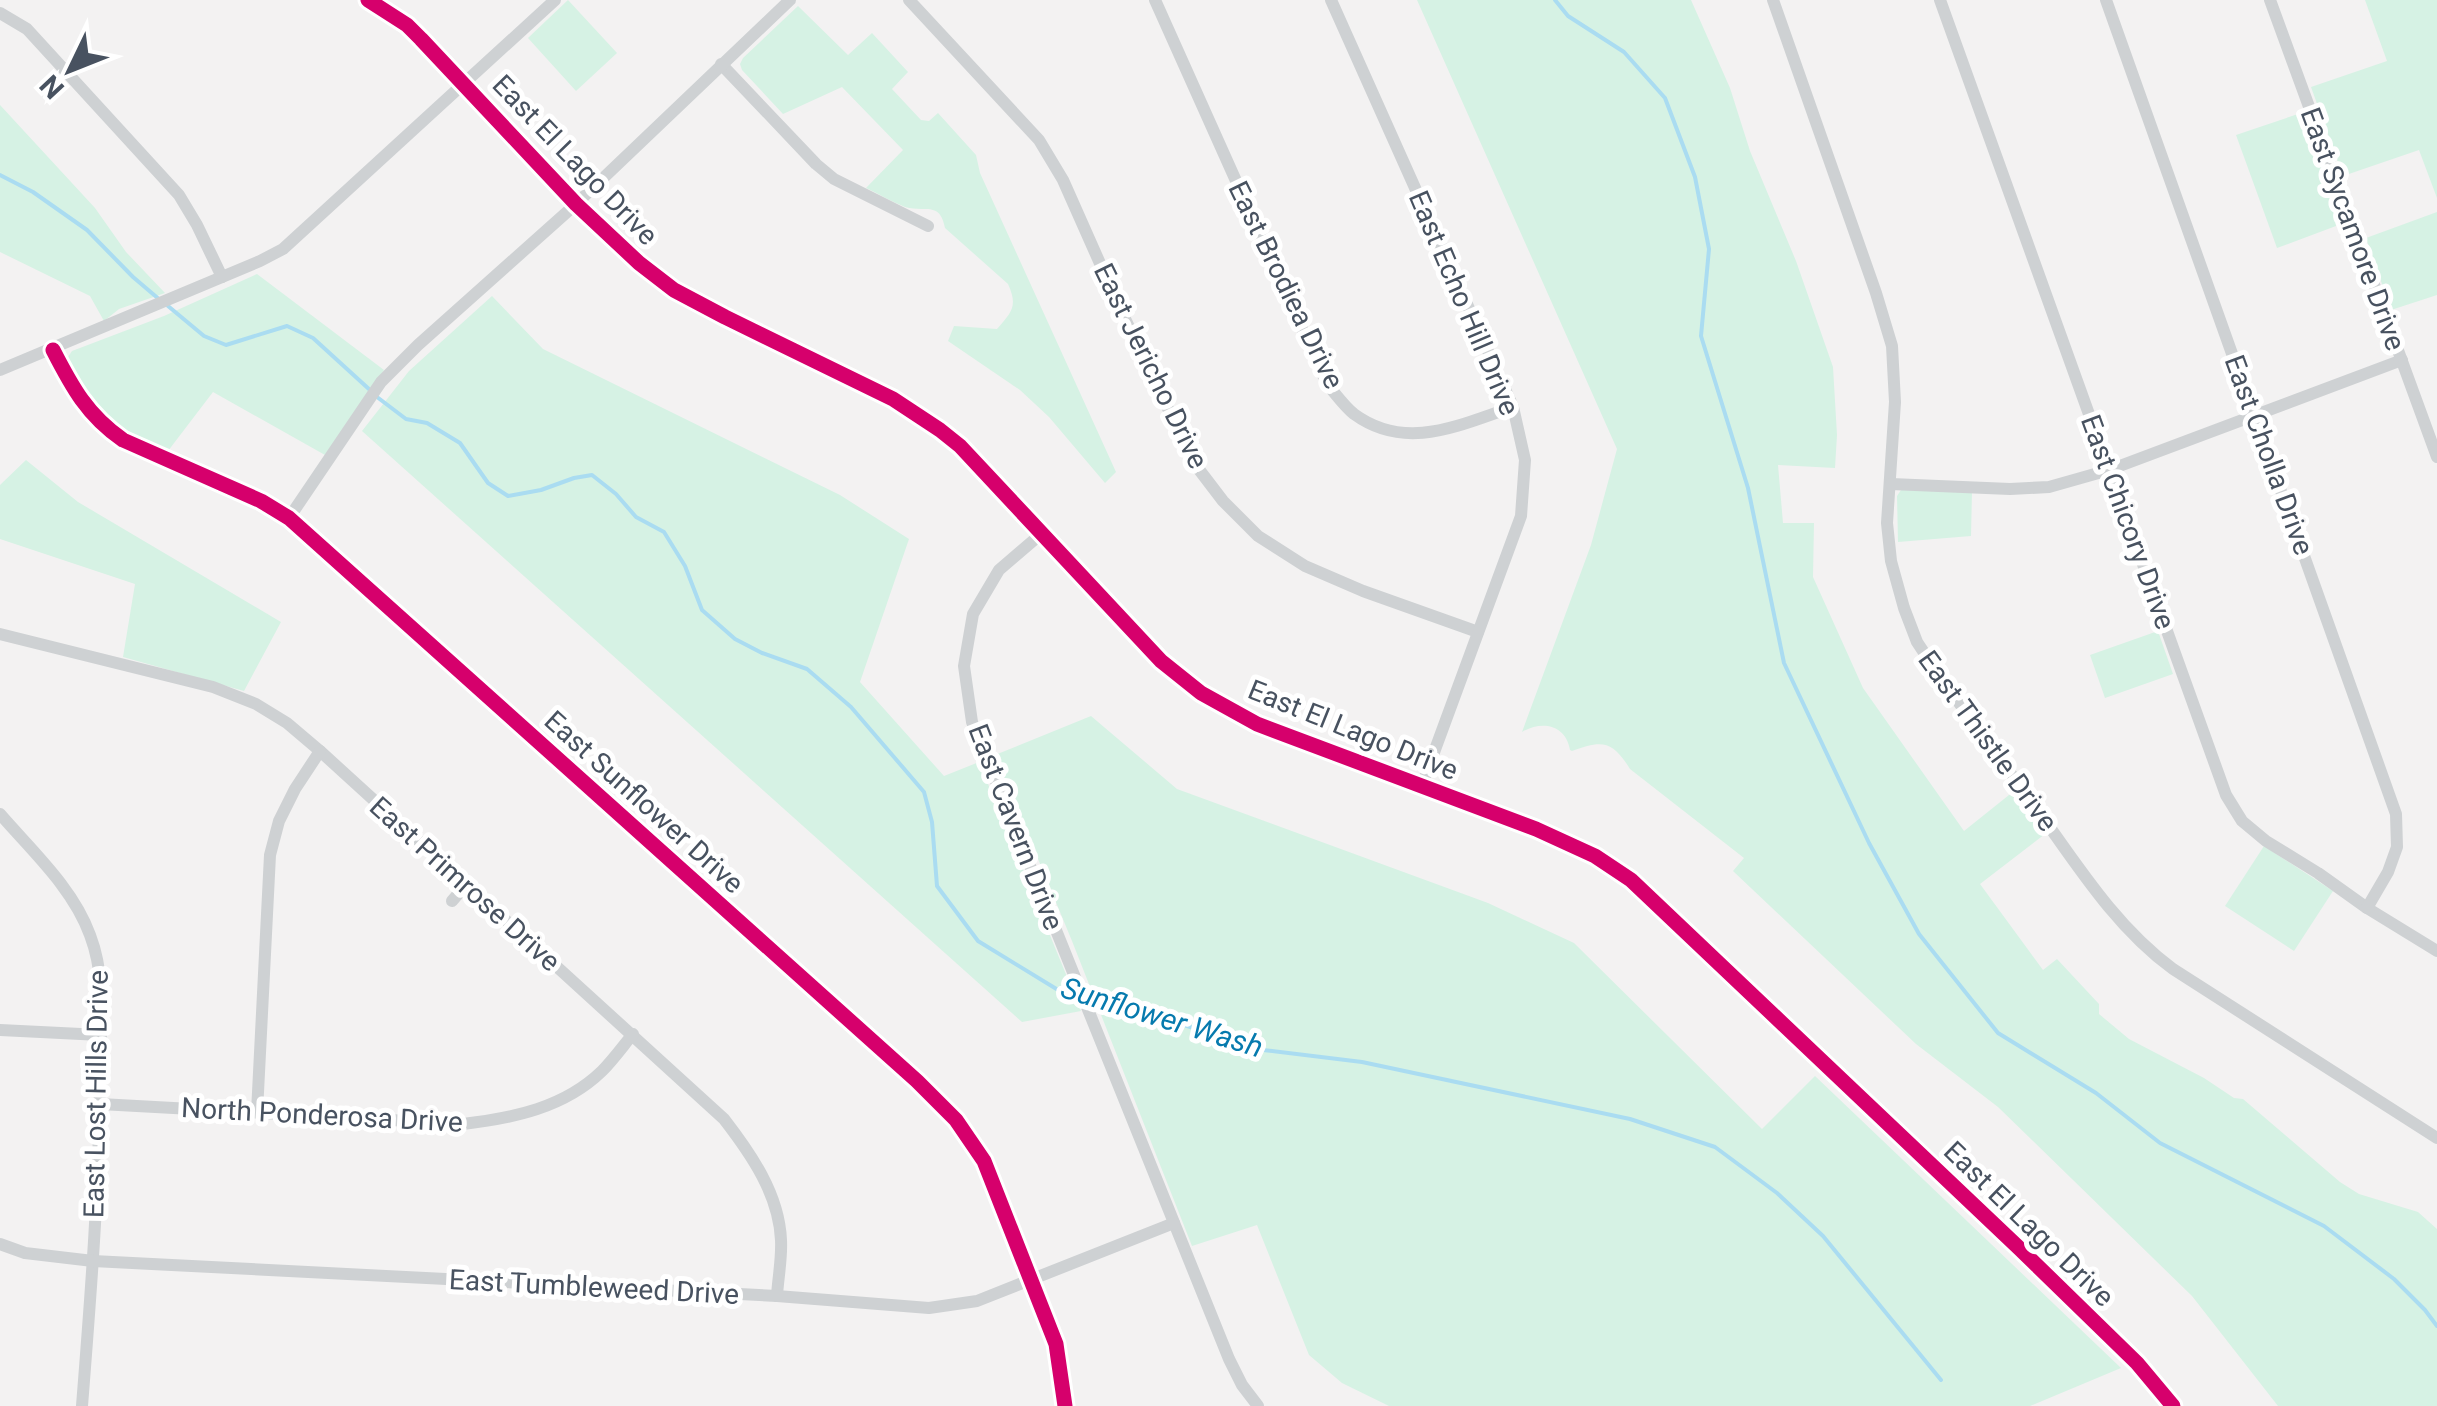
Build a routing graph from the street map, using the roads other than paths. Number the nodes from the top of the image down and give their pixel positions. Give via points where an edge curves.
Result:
1 (368, 0) edge
2 (555, 0) edge
3 (790, 0) edge
4 (909, 0) edge
5 (1154, 0) edge
6 (1331, 0) edge
7 (1772, 0) edge
8 (1940, 0) edge
9 (2106, 0) edge
10 (2270, 0) edge
11 (0, 14) edge
12 (721, 64) junction
13 (465, 84) junction
14 (576, 204) junction
15 (928, 226) dead end
16 (222, 277) junction
17 (52, 350) junction
18 (2402, 360) junction
19 (0, 370) edge
20 (1513, 406) junction
21 (2255, 416) junction
22 (2437, 457) edge
23 (2109, 470) junction
24 (1891, 484) junction
25 (289, 518) junction
26 (1040, 534) junction
27 (1478, 632) junction
28 (0, 634) edge
29 (320, 751) junction
30 (1422, 785) junction
31 (0, 814) edge
32 (466, 886) junction
33 (452, 901) dead end
34 (2366, 908) junction
35 (2437, 950) edge
36 (0, 1030) edge
37 (633, 1034) junction
38 (100, 1035) junction
39 (100, 1104) junction
40 (258, 1112) junction
41 (2437, 1138) edge
42 (1174, 1223) junction
43 (0, 1244) edge
44 (93, 1261) junction
45 (1030, 1282) junction
46 (777, 1296) junction
47 (82, 1406) edge
48 (1065, 1406) edge
49 (1258, 1406) edge
50 (2172, 1406) edge

1 - 13 street, East El Lago Drive via 407,25
2 - 13 street
3 - 12 street
4 - 27 street, East Jericho Drive via 1039,140 1194,463 1223,501 1258,536 1305,566
5 - 20 street, East Brodiea Drive via 1327,384 1352,413 1386,431 1414,435
6 - 20 street, East Echo Hill Drive
7 - 24 street, East Thistle Drive via 1892,346
8 - 23 street, East Chicory Drive
9 - 21 street, East Cholla Drive
10 - 18 street, East Sycamore Drive
11 - 16 street via 27,29 167,181
12 - 14 street
12 - 15 street via 834,179
13 - 14 street, East El Lago Drive
13 - 16 street via 290,244
14 - 25 street via 381,382
14 - 26 street, East El Lago Drive via 674,290 893,399 940,430
16 - 17 street
17 - 19 street
17 - 25 street, East Sunflower Drive via 106,428
18 - 21 street
18 - 22 street, East Sycamore Drive
20 - 27 street, East Echo Hill Drive via 1525,460 1521,516
21 - 23 street
21 - 34 street, East Cholla Drive via 2396,814 2397,847
23 - 24 street via 2049,487
23 - 34 street, East Chicory Drive via 2233,808 2266,841
24 - 41 street, East Thistle Drive via 1891,561 1917,642 2126,929 2174,970
25 - 45 street, East Sunflower Drive via 956,1120 984,1162
26 - 30 street, East El Lago Drive via 1160,661 1201,694 1257,724
26 - 42 street, East Cavern Drive via 999,570 973,614 964,666 972,722
27 - 30 street, East Echo Hill Drive
28 - 29 street, East Primrose Drive via 213,686 256,704
29 - 32 street, East Primrose Drive
29 - 40 street via 279,821 270,855
30 - 50 street, East El Lago Drive via 1566,842 1631,880 2019,1248
31 - 38 street, East Lost Hills Drive via 55,877 89,931 102,988
32 - 33 street
32 - 37 street, East Primrose Drive
34 - 35 street, East Chicory Drive
36 - 38 street
37 - 40 street, North Ponderosa Drive via 580,1089 512,1118 463,1124
37 - 46 street, East Primrose Drive via 724,1119 752,1156 781,1238
38 - 39 street, East Lost Hills Drive
39 - 40 street, North Ponderosa Drive
39 - 44 street, East Lost Hills Drive
42 - 45 street, East Tumbleweed Drive
42 - 49 street, East Cavern Drive via 1229,1359
43 - 44 street, East Tumbleweed Drive
44 - 46 street, East Tumbleweed Drive
44 - 47 street, East Lost Hills Drive
45 - 46 street, East Tumbleweed Drive via 977,1301 929,1308
45 - 48 street, East Sunflower Drive via 1056,1344

